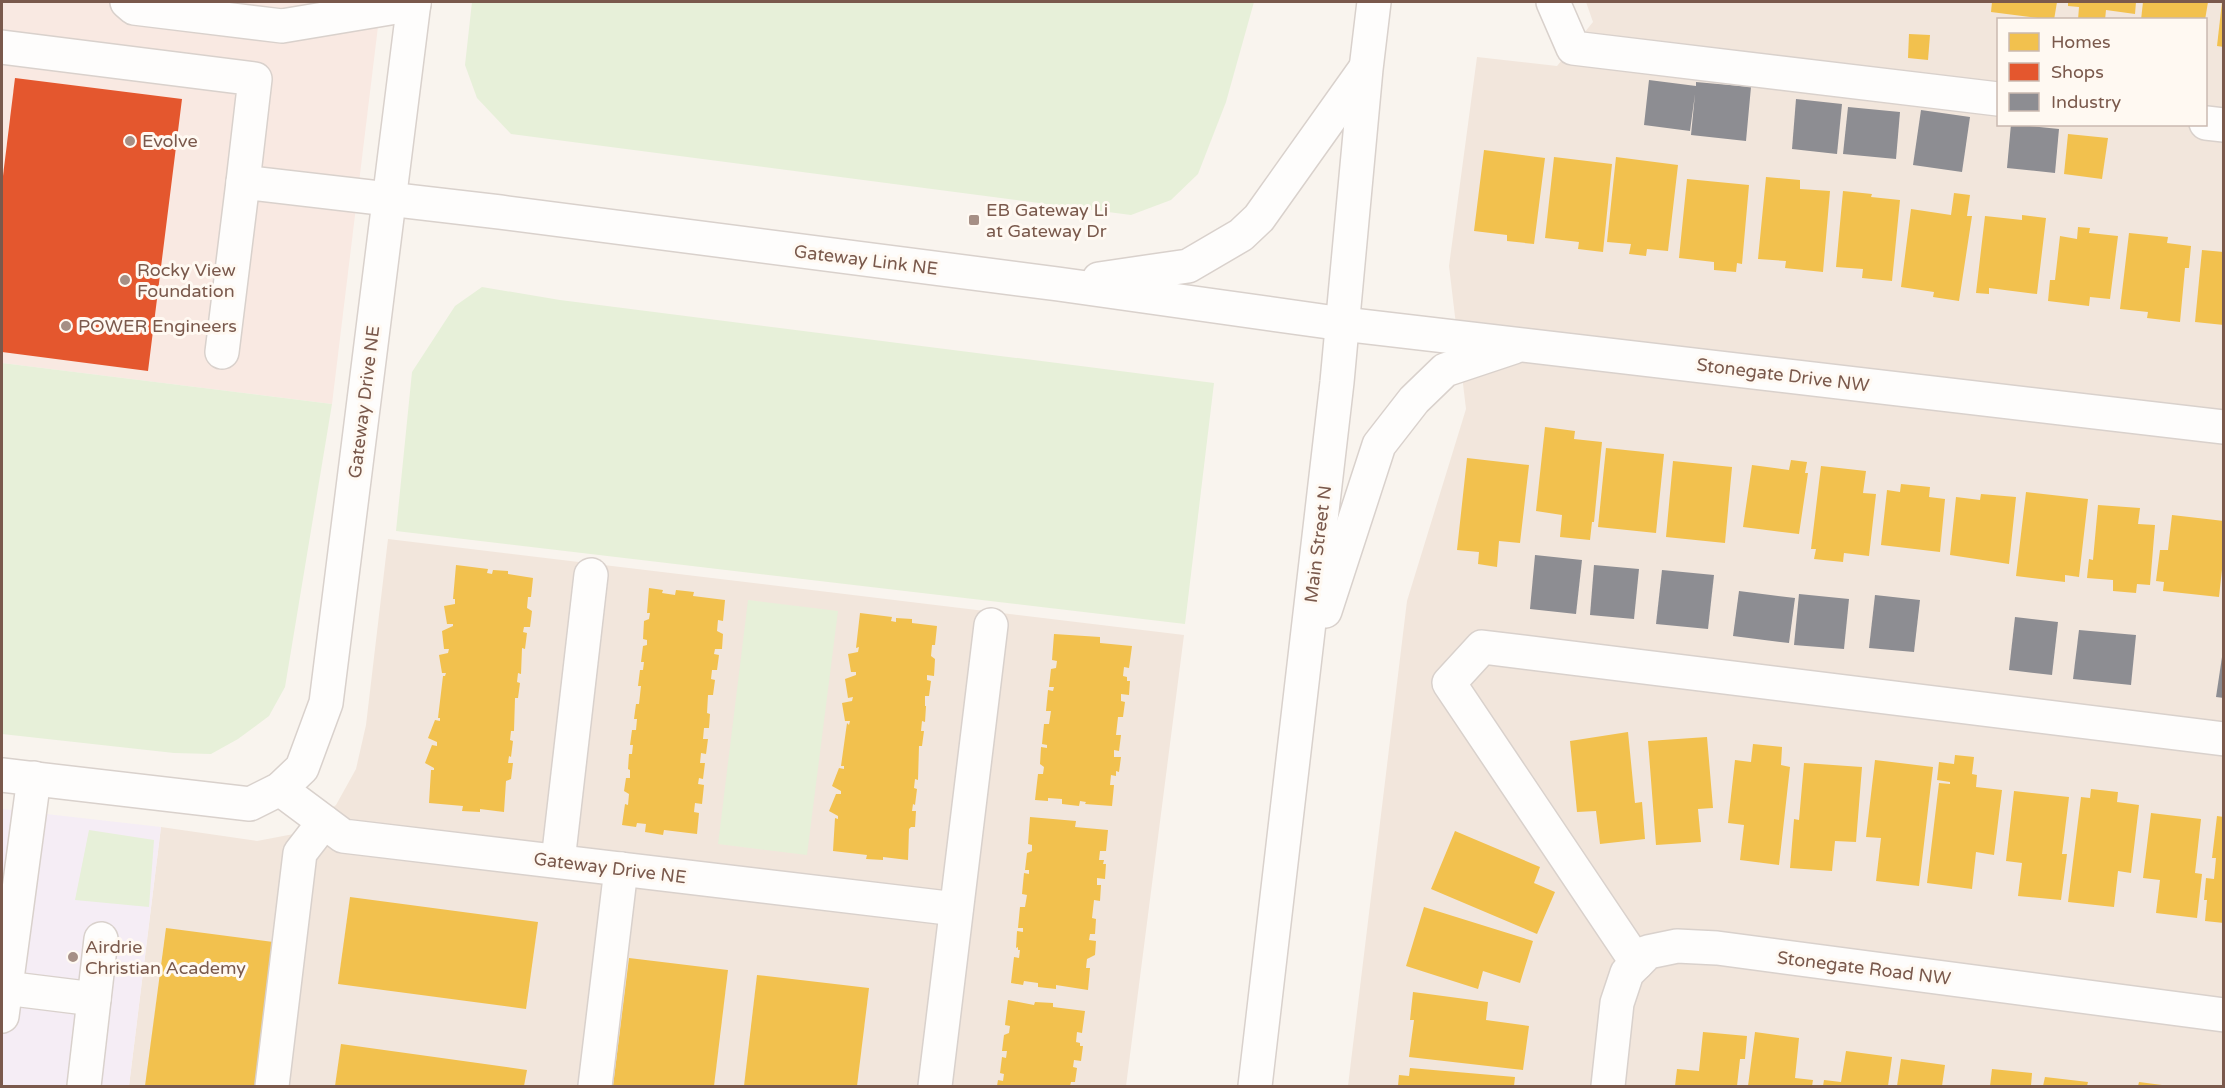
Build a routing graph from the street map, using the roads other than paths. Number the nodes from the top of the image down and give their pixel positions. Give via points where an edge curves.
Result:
1 (127, 2) edge
2 (1374, 2) edge
3 (1553, 2) edge
4 (414, 3) edge
5 (2, 47) edge
6 (1366, 69) junction
7 (1997, 99) edge
8 (2207, 123) edge
9 (2223, 125) edge
10 (243, 182) junction
11 (389, 199) junction
12 (1058, 284) junction
13 (1343, 324) junction
14 (1521, 344) junction
15 (222, 352) dead end
16 (2223, 427) edge
17 (591, 575) dead end
18 (991, 625) dead end
19 (1302, 680) junction
20 (2223, 739) edge
21 (2, 774) edge
22 (34, 778) junction
23 (280, 789) junction
24 (324, 822) junction
25 (558, 861) junction
26 (621, 869) junction
27 (956, 909) junction
28 (101, 939) dead end
29 (1637, 963) junction
30 (94, 999) junction
31 (3, 1002) edge
32 (2223, 1015) edge
33 (84, 1086) edge
34 (272, 1086) edge
35 (595, 1086) edge
36 (935, 1086) edge
37 (1255, 1086) edge
38 (1608, 1086) edge

1 - 4 street via 134,8 282,26
2 - 6 street, Main Street N
3 - 7 street via 1573,48
4 - 11 street, Gateway Drive NE
5 - 10 street via 255,79
6 - 12 street via 1259,218 1241,236 1188,266
6 - 13 street, Main Street N
8 - 9 street
10 - 11 street, Gateway Link NE
10 - 15 street
11 - 12 street, Gateway Link NE
11 - 23 street, Gateway Drive NE via 326,703 302,768
12 - 13 street, Gateway Link NE
13 - 14 street, Stonegate Drive NW
13 - 19 street, Main Street N
14 - 16 street, Stonegate Drive NW
14 - 19 street via 1445,370 1414,400 1379,445
17 - 25 street
18 - 27 street
19 - 37 street, Main Street N
20 - 29 street via 1482,647 1449,683
21 - 22 street, Gateway Drive NE
22 - 23 street, Gateway Drive NE via 250,804
22 - 31 street
23 - 24 street, Gateway Drive NE
24 - 25 street, Gateway Drive NE via 343,836
24 - 34 street via 300,853
25 - 26 street, Gateway Drive NE
26 - 27 street, Gateway Drive NE
26 - 35 street
27 - 36 street
28 - 30 street
29 - 32 street, Stonegate Road NW via 1648,952 1677,946 1717,948
29 - 38 street via 1627,973 1617,1003
30 - 31 street
30 - 33 street

